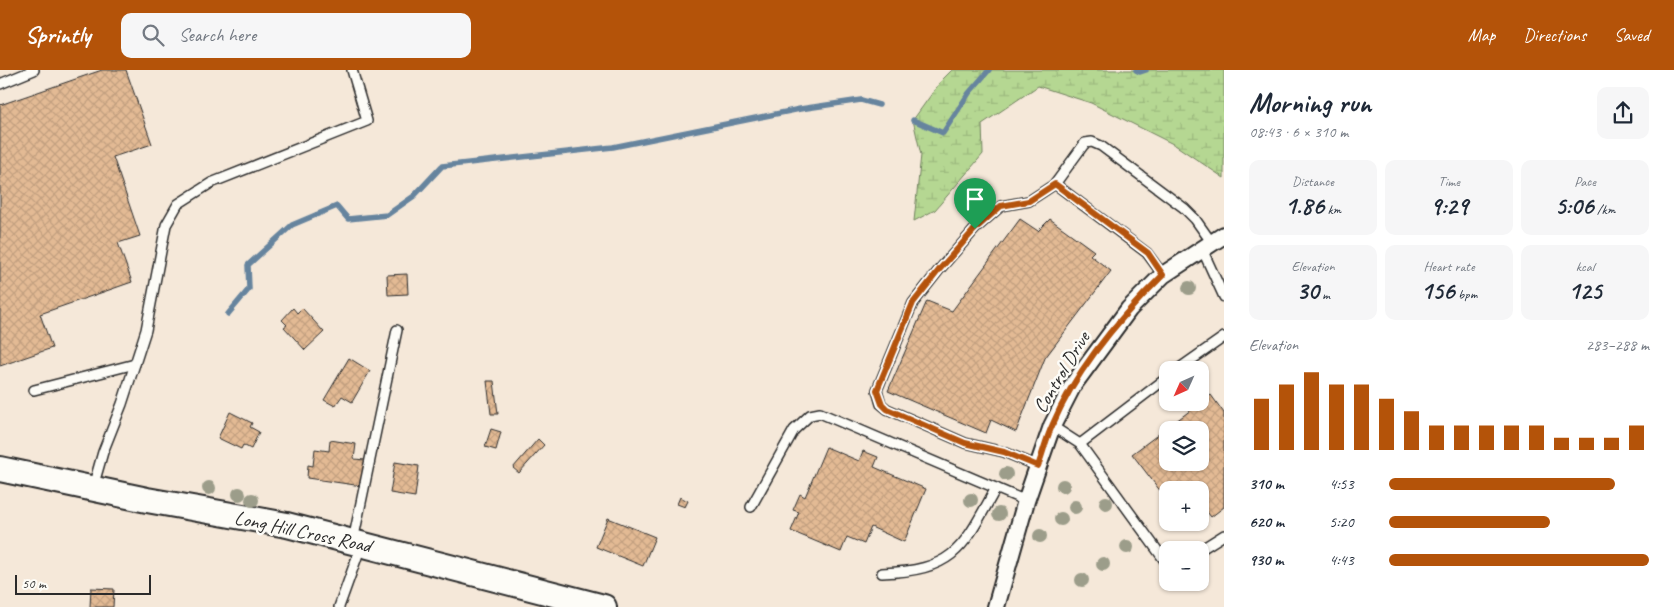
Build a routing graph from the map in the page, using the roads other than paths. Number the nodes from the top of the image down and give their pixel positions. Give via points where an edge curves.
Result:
1 (34, 70) edge
2 (352, 70) edge
3 (0, 84) edge
4 (1055, 184) junction
5 (1212, 242) edge
6 (1163, 275) junction
7 (1224, 297) edge
8 (396, 330) dead end
9 (1224, 337) edge
10 (1190, 361) edge
11 (135, 364) junction
12 (1159, 384) edge
13 (34, 390) dead end
14 (1052, 426) junction
15 (1080, 444) junction
16 (1038, 466) junction
17 (0, 469) edge
18 (93, 487) junction
19 (996, 488) junction
20 (1026, 501) junction
21 (751, 507) dead end
22 (1224, 534) edge
23 (357, 542) junction
24 (1209, 544) edge
25 (1159, 553) edge
26 (882, 573) dead end
27 (339, 607) edge
28 (604, 607) edge
29 (996, 607) edge

1 - 3 lane
2 - 11 lane via 367,121 211,183 178,204 166,225 146,330
4 - 5 lane via 1084,143 1092,142 1102,146 1184,208
4 - 6 lane via 1148,253
4 - 16 lane via 1029,201 1001,206 975,229 939,270 913,303 877,390 887,409 965,443 1004,452
5 - 6 street, Control Drive
5 - 7 lane
6 - 14 street, Control Drive via 1129,309 1099,347
8 - 23 lane
9 - 10 lane
11 - 13 lane
11 - 18 lane
12 - 15 lane
14 - 15 lane
14 - 16 street, Control Drive
15 - 25 lane
16 - 20 street, Control Drive
17 - 18 street, Long Hill Cross Road
18 - 23 street, Long Hill Cross Road
19 - 20 lane
19 - 21 lane via 820,413 810,415 794,430
19 - 26 lane via 971,533 954,555 938,564 908,572
20 - 29 street, Control Drive
22 - 24 lane
23 - 27 lane
23 - 28 street, Long Hill Cross Road

